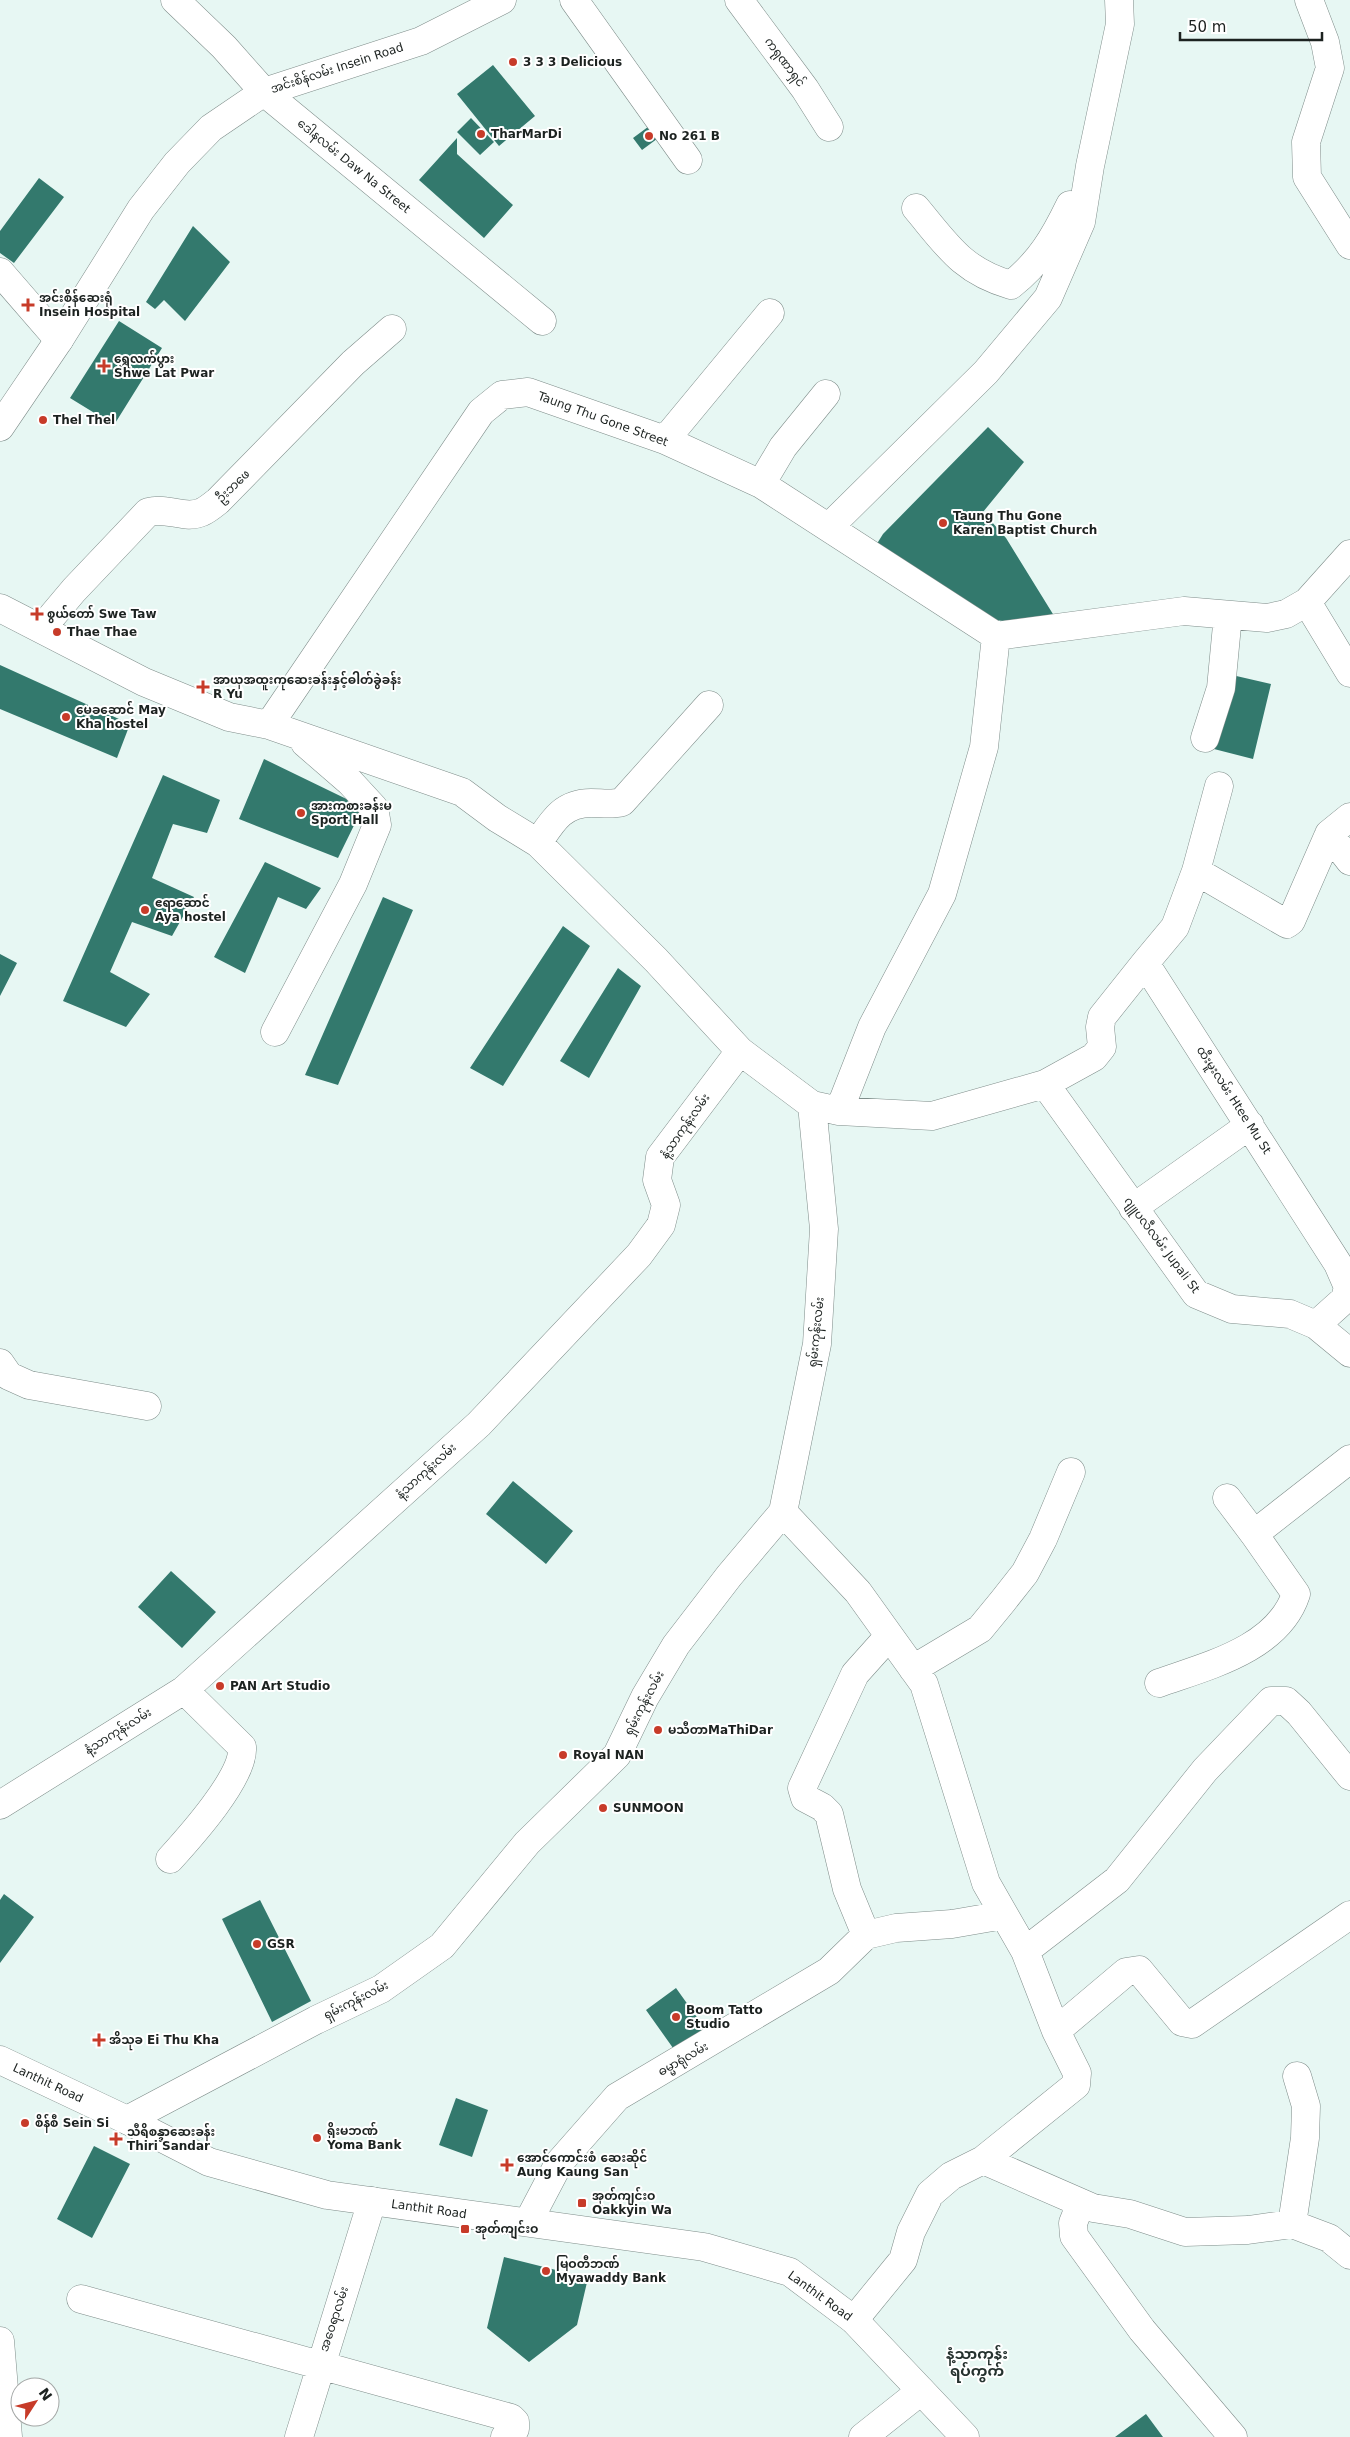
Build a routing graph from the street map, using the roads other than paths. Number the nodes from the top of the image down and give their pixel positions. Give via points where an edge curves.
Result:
1 (175, 0) edge
2 (502, 0) edge
3 (574, 0) edge
4 (739, 0) edge
5 (1119, 0) edge
6 (1309, 0) edge
7 (264, 92) junction
8 (828, 127) dead end
9 (688, 160) dead end
10 (1090, 166) junction
11 (916, 208) dead end
12 (1350, 246) edge
13 (0, 272) edge
14 (770, 313) dead end
15 (542, 321) dead end
16 (392, 329) dead end
17 (59, 340) junction
18 (826, 394) dead end
19 (0, 427) edge
20 (665, 440) junction
21 (761, 484) junction
22 (829, 527) junction
23 (1350, 554) edge
24 (1308, 602) junction
25 (0, 608) edge
26 (1228, 615) junction
27 (42, 628) junction
28 (996, 636) junction
29 (1350, 673) edge
30 (709, 705) dead end
31 (269, 724) junction
32 (294, 733) junction
33 (1205, 738) dead end
34 (1219, 786) dead end
35 (1350, 817) edge
36 (1329, 834) junction
37 (538, 843) junction
38 (1350, 861) edge
39 (1196, 871) junction
40 (1145, 963) junction
41 (275, 1032) dead end
42 (740, 1051) junction
43 (1045, 1084) junction
44 (812, 1104) junction
45 (839, 1110) junction
46 (1250, 1125) junction
47 (1133, 1208) junction
48 (1316, 1324) junction
49 (1350, 1353) edge
50 (0, 1363) edge
51 (147, 1406) dead end
52 (1350, 1459) edge
53 (1071, 1472) dead end
54 (1227, 1498) dead end
55 (783, 1512) junction
56 (1254, 1534) junction
57 (889, 1636) junction
58 (913, 1668) junction
59 (1159, 1683) dead end
60 (184, 1690) junction
61 (1350, 1776) edge
62 (0, 1805) edge
63 (170, 1859) dead end
64 (1004, 1915) junction
65 (1350, 1916) edge
66 (866, 1935) junction
67 (1025, 1951) junction
68 (1056, 2031) junction
69 (0, 2060) edge
70 (1297, 2076) dead end
71 (127, 2120) junction
72 (983, 2160) junction
73 (372, 2201) junction
74 (1081, 2203) junction
75 (528, 2222) junction
76 (1292, 2224) junction
77 (1350, 2255) edge
78 (81, 2299) dead end
79 (854, 2320) junction
80 (0, 2341) edge
81 (319, 2366) junction
82 (922, 2391) junction
83 (8, 2437) edge
84 (299, 2437) edge
85 (505, 2437) edge
86 (863, 2437) edge
87 (966, 2437) edge
88 (1233, 2437) edge

1 - 7 street, ဒေါနလမ်း Daw Na Street via 224,47
2 - 7 street, အင်းစိန်လမ်း Insein Road via 421,41
3 - 9 street
4 - 8 street, ကရုဏာရှင် via 805,89
5 - 10 street via 1120,24
6 - 12 street via 1325,42 1330,68 1306,142 1307,177
7 - 15 street, ဒေါနလမ်း Daw Na Street
7 - 17 street, အင်းစိန်လမ်း Insein Road via 211,128 177,163 142,209
10 - 11 street via 1055,235 1030,270 1011,286 988,279 959,259
10 - 22 street via 1081,222 1048,298 986,372
13 - 17 street
14 - 20 street
16 - 27 street, ဦးဘဖေ via 353,363 218,501 201,512 189,515 160,509 148,512
17 - 19 street, အင်းစိန်လမ်း Insein Road
18 - 21 street via 783,447
20 - 21 street, Taung Thu Gone Street
20 - 31 street, Taung Thu Gone Street via 528,392 502,395 481,412
21 - 22 street, Taung Thu Gone Street
22 - 28 street, Taung Thu Gone Street
23 - 24 street
24 - 26 street via 1286,614 1267,618
24 - 29 street
25 - 27 street
26 - 28 street via 1184,611
26 - 33 street via 1221,688
27 - 31 street via 144,682 229,717
28 - 45 street via 984,747 942,894 872,1028
30 - 37 street via 622,802 613,805 580,803 557,814
31 - 32 street
32 - 37 street via 462,792
32 - 41 street via 350,782 374,808 377,825 353,884
34 - 39 street
35 - 36 street
36 - 38 street
36 - 39 street via 1287,924
37 - 42 street via 656,960
39 - 40 street via 1175,927
40 - 43 street via 1102,1016 1102,1047 1094,1056
40 - 46 street, ထီးမူးလမ်း Htee Mu St
42 - 44 street
42 - 60 street, နံ့သာကုန်းလမ်း via 660,1157 657,1180 666,1205 661,1225 639,1255 479,1424
43 - 45 street via 932,1116
43 - 47 street, ဂျူပလီလမ်း Jupali St
44 - 45 street
44 - 55 street, ရှမ်းကုန်းလမ်း via 824,1229 817,1344
46 - 47 street
46 - 48 street, ထီးမူးလမ်း Htee Mu St via 1338,1264 1348,1288 1345,1299
47 - 48 street, ဂျူပလီလမ်း Jupali St via 1196,1294 1232,1309 1290,1314
48 - 49 street, ဂျူပလီလမ်း Jupali St
50 - 51 street via 8,1376 30,1385
52 - 56 street
53 - 58 street via 1039,1547 1025,1573 1003,1601 980,1629
54 - 56 street
55 - 57 street via 858,1592
55 - 71 street, ရှမ်းကုန်းလမ်း via 676,1645 645,1697 617,1754 526,1843 442,1946 381,1989
56 - 59 street via 1296,1594 1292,1607 1265,1637 1226,1659
57 - 58 street
57 - 66 street via 855,1674 802,1788 805,1798 829,1814 847,1889
58 - 64 street via 924,1684 986,1882
60 - 62 street, နံ့သာကုန်းလမ်း
60 - 63 street via 242,1747 243,1756 204,1822
61 - 67 street via 1299,1713 1286,1701 1271,1701 1205,1770 1117,1880
64 - 66 street via 952,1924 896,1928
64 - 67 street
65 - 68 street via 1192,2024 1182,2022 1139,1970 1132,1970
66 - 75 street, ဓမ္မာရုံလမ်း via 829,1971 617,2097 559,2163
67 - 68 street
68 - 72 street via 1077,2073 1076,2086
69 - 71 street, Lanthit Road
70 - 76 street via 1306,2106 1305,2138
71 - 73 street, Lanthit Road via 209,2162 327,2195
72 - 74 street
72 - 79 street via 951,2176 930,2194 911,2232 903,2260
73 - 75 street, Lanthit Road
73 - 81 street, အဝေရာလမ်း
74 - 76 street via 1130,2214 1185,2232 1248,2230
74 - 88 street via 1073,2223 1074,2236 1142,2330
75 - 79 street, Lanthit Road via 704,2247 790,2272
76 - 77 street via 1328,2238
78 - 81 street
79 - 82 street, Lanthit Road
80 - 83 street
81 - 84 street, အဝေရာလမ်း
81 - 85 street via 511,2418 515,2428
82 - 86 street
82 - 87 street, Lanthit Road

